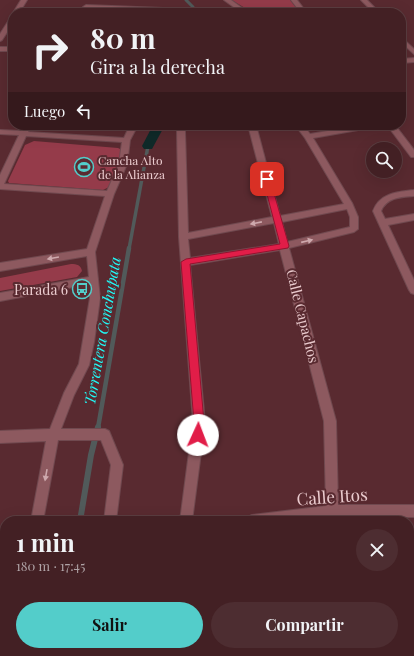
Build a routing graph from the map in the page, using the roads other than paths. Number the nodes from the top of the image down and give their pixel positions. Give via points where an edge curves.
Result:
1 (227, 0) edge
2 (294, 0) edge
3 (364, 0) edge
4 (239, 8) edge
5 (300, 8) edge
6 (372, 8) edge
7 (8, 23) edge
8 (0, 39) edge
9 (406, 43) edge
10 (414, 52) edge
11 (26, 130) edge
12 (131, 130) edge
13 (182, 130) edge
14 (253, 130) edge
15 (303, 130) edge
16 (345, 130) edge
17 (394, 130) edge
18 (0, 132) edge
19 (24, 133) junction
20 (308, 136) junction
21 (126, 140) junction
22 (414, 155) edge
23 (0, 183) edge
24 (0, 186) edge
25 (414, 193) edge
26 (110, 194) junction
27 (349, 206) junction
28 (414, 217) edge
29 (278, 219) junction
30 (382, 223) junction
31 (183, 237) junction
32 (285, 246) junction
33 (91, 252) junction
34 (186, 262) junction
35 (0, 267) edge
36 (93, 280) junction
37 (414, 290) edge
38 (0, 297) edge
39 (53, 436) junction
40 (0, 437) edge
41 (414, 510) edge
42 (332, 511) junction
43 (38, 516) edge
44 (111, 516) edge
45 (187, 516) edge
46 (303, 516) edge

1 - 4 street
2 - 5 street
3 - 6 street
7 - 8 street
9 - 10 street
11 - 19 street
12 - 21 street
13 - 31 street
14 - 29 street, Calle Capachos
15 - 20 street
16 - 20 street
17 - 22 street
18 - 19 street
19 - 21 street
19 - 23 street
20 - 27 street
21 - 26 street via 123,164
24 - 26 street
25 - 30 street via 385,199 378,205 377,212
26 - 33 street
27 - 29 street
32 -> 27 street via 354,229 354,217
28 - 30 street
29 -> 31 street
29 - 32 street, Calle Capachos
30 - 37 street
31 - 34 street
32 - 34 street
32 - 42 street, Calle Capachos via 330,421
33 -> 35 street
33 - 36 street
34 - 45 street via 199,422
36 - 38 street
36 - 39 street via 95,298 84,365 69,393
39 - 40 street
39 -> 43 street
39 - 44 street via 105,435 117,465
41 - 42 street, Calle Itos
42 - 46 street, Calle Itos

